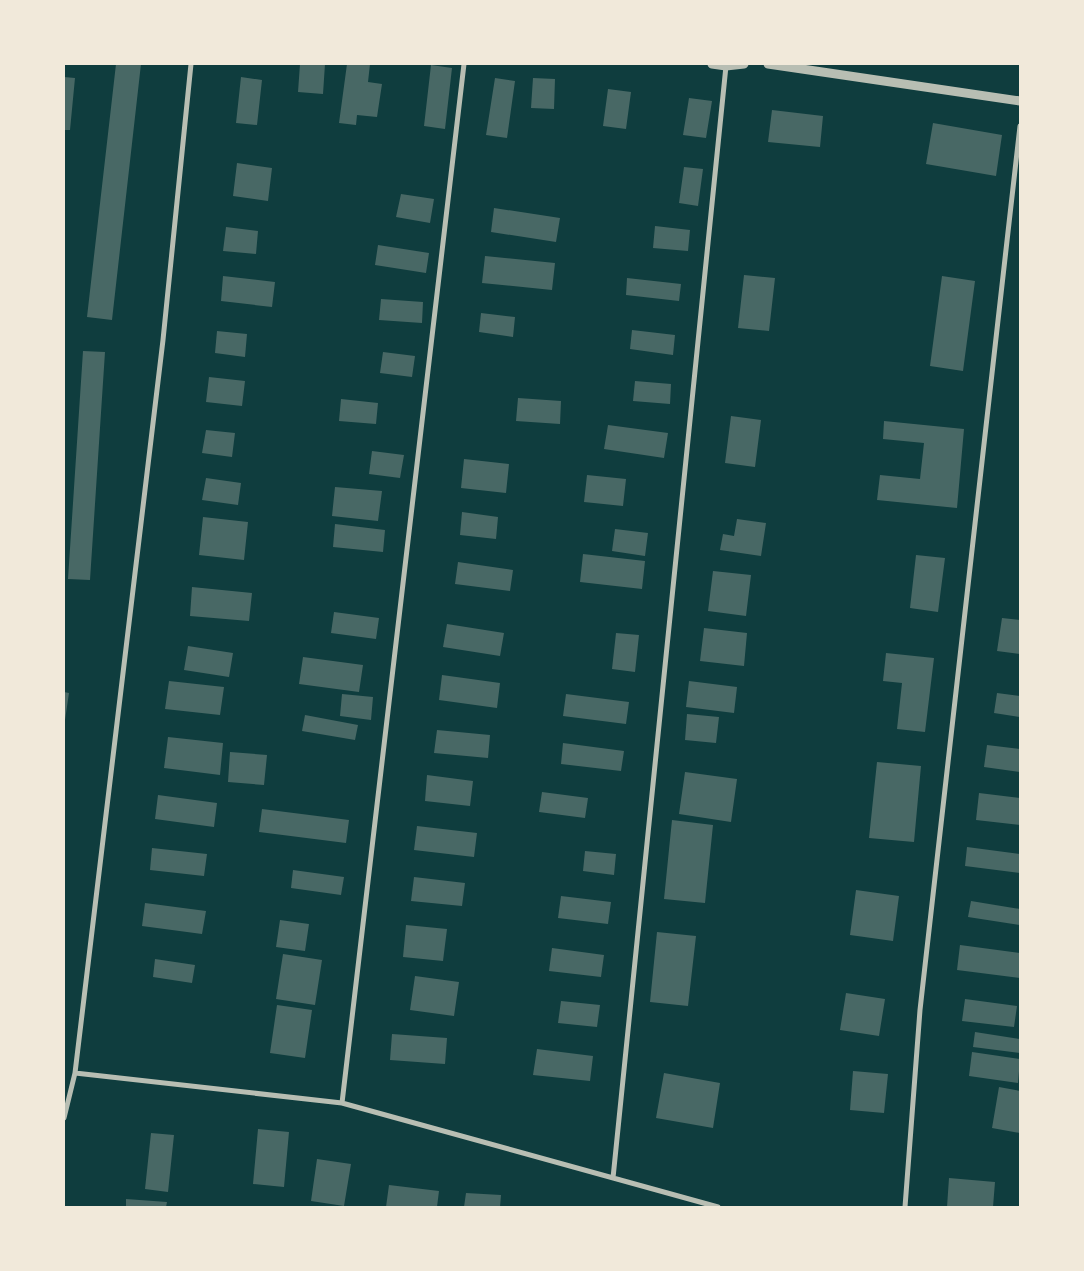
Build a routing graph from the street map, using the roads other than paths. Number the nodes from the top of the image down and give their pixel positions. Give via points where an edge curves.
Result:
1 (191, 64) edge
2 (464, 64) edge
3 (712, 64) edge
4 (744, 64) edge
5 (768, 64) edge
6 (726, 66) junction
7 (1020, 101) edge
8 (1020, 126) edge
9 (75, 1073) junction
10 (342, 1103) junction
11 (64, 1118) edge
12 (612, 1178) junction
13 (718, 1207) edge
14 (905, 1207) edge

1 - 9 street via 163,340
2 - 10 street
3 - 6 street
4 - 6 street
5 - 7 street
6 - 12 street
8 - 14 street via 920,1010
9 - 10 street
9 - 11 street
10 - 12 street
12 - 13 street

